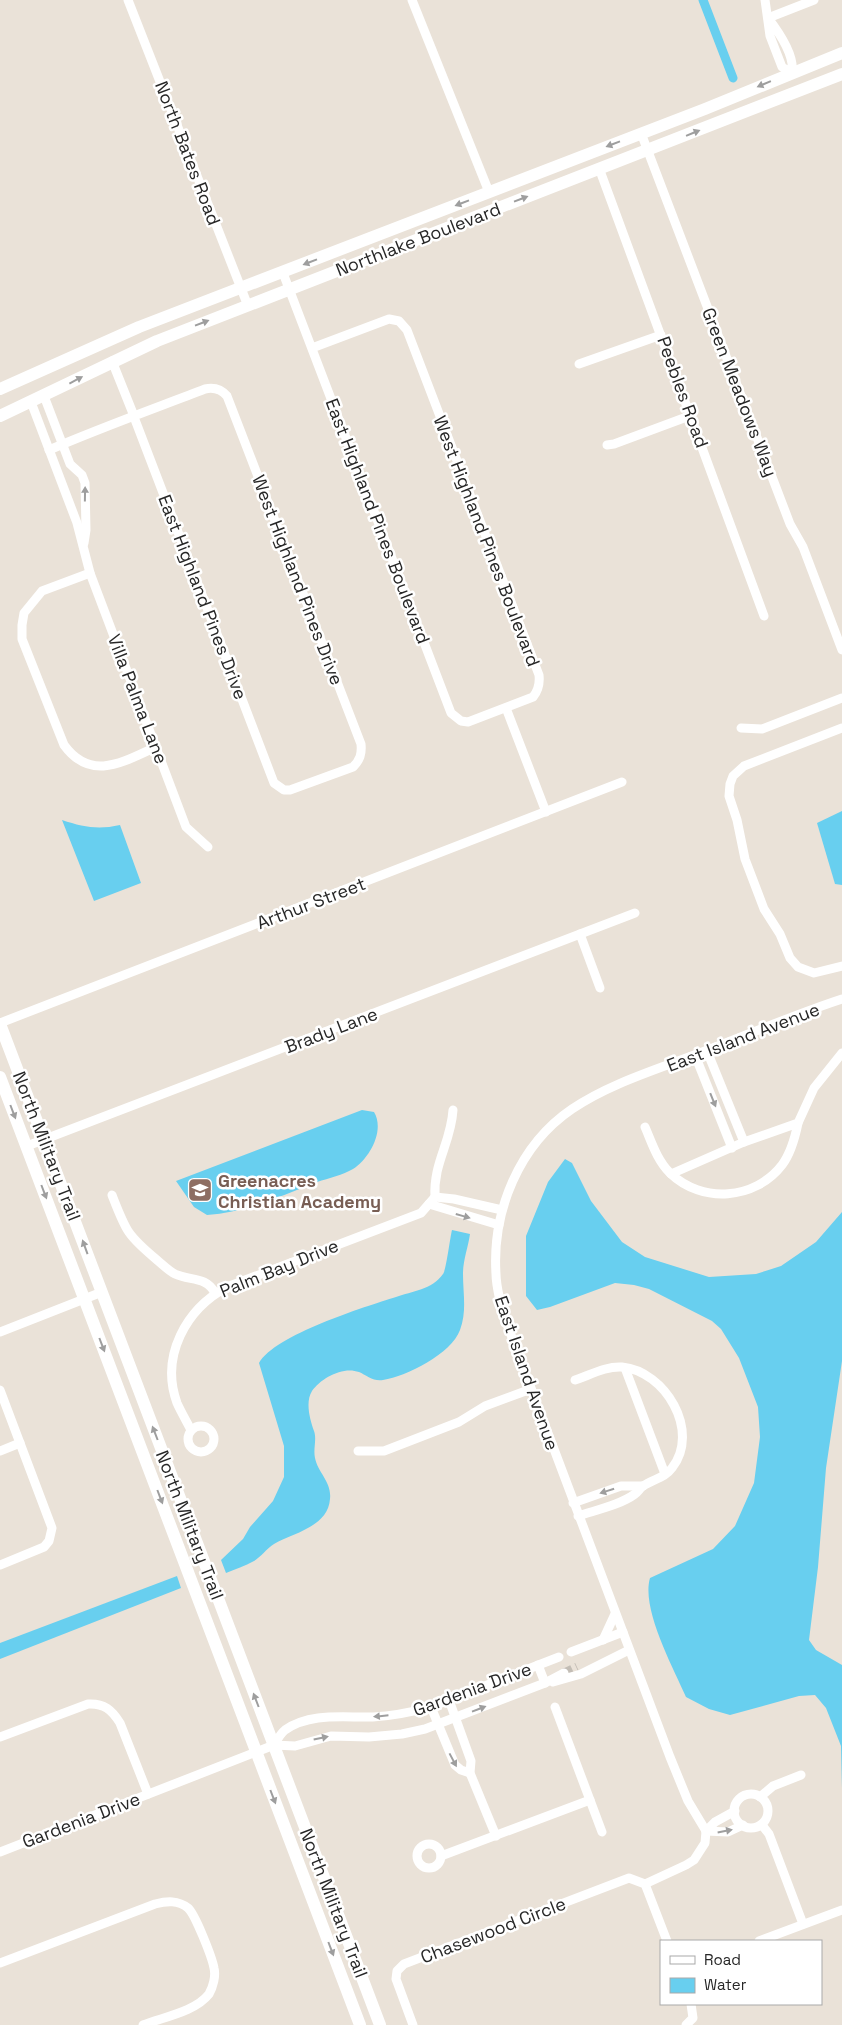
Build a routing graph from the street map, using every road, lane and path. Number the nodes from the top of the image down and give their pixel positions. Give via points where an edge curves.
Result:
1 (128, 0) edge
2 (412, 0) edge
3 (765, 0) edge
4 (814, 0) edge
5 (768, 18) junction
6 (842, 53) edge
7 (792, 72) junction
8 (842, 74) edge
9 (786, 96) junction
10 (641, 133) junction
11 (648, 151) junction
12 (599, 168) junction
13 (489, 192) junction
14 (283, 273) junction
15 (290, 289) junction
16 (241, 290) junction
17 (248, 306) junction
18 (661, 335) junction
19 (312, 348) junction
20 (112, 361) junction
21 (578, 364) dead end
22 (0, 388) edge
23 (44, 396) junction
24 (31, 402) junction
25 (692, 415) junction
26 (0, 416) edge
27 (134, 417) junction
28 (62, 444) junction
29 (607, 445) dead end
30 (49, 450) junction
31 (84, 543) junction
32 (90, 572) junction
33 (764, 616) dead end
34 (842, 650) edge
35 (842, 698) edge
36 (506, 708) junction
37 (741, 728) dead end
38 (842, 728) edge
39 (156, 747) junction
40 (323, 779) joint
41 (622, 782) dead end
42 (546, 812) junction
43 (208, 847) dead end
44 (635, 913) dead end
45 (580, 934) junction
46 (842, 966) edge
47 (600, 988) dead end
48 (842, 999) edge
49 (0, 1024) edge
50 (707, 1050) junction
51 (842, 1053) edge
52 (695, 1055) junction
53 (0, 1078) edge
54 (453, 1110) dead end
55 (798, 1123) junction
56 (645, 1126) dead end
57 (45, 1140) junction
58 (744, 1142) junction
59 (27, 1146) junction
60 (732, 1148) junction
61 (672, 1174) junction
62 (112, 1195) dead end
63 (432, 1201) junction
64 (502, 1210) junction
65 (499, 1226) junction
66 (102, 1292) junction
67 (215, 1293) junction
68 (85, 1299) junction
69 (0, 1332) edge
70 (625, 1368) junction
71 (575, 1380) dead end
72 (531, 1389) junction
73 (0, 1390) edge
74 (192, 1430) dead end
75 (20, 1443) junction
76 (0, 1451) edge
77 (358, 1451) dead end
78 (665, 1474) junction
79 (643, 1486) junction
80 (573, 1503) junction
81 (578, 1516) junction
82 (0, 1565) edge
83 (616, 1614) junction
84 (622, 1632) junction
85 (603, 1640) junction
86 (629, 1650) junction
87 (571, 1652) dead end
88 (559, 1657) dead end
89 (605, 1660) junction
90 (538, 1665) junction
91 (577, 1667) tunnel mouth
92 (564, 1673) tunnel mouth
93 (545, 1683) junction
94 (450, 1700) junction
95 (431, 1707) junction
96 (555, 1707) dead end
97 (455, 1718) junction
98 (438, 1724) junction
99 (0, 1737) edge
100 (274, 1745) junction
101 (256, 1752) junction
102 (470, 1772) junction
103 (802, 1775) dead end
104 (148, 1794) junction
105 (760, 1797) junction
106 (590, 1800) junction
107 (735, 1811) junction
108 (743, 1825) junction
109 (762, 1826) junction
110 (706, 1831) junction
111 (602, 1832) dead end
112 (496, 1836) junction
113 (0, 1852) edge
114 (441, 1856) dead end
115 (645, 1884) junction
116 (842, 1910) edge
117 (803, 1924) junction
118 (667, 1940) edge
119 (762, 1940) edge
120 (0, 1963) edge
121 (691, 2005) edge
122 (143, 2025) edge
123 (360, 2025) edge
124 (380, 2025) edge
125 (413, 2025) edge
126 (686, 2025) edge

1 - 16 street, North Bates Road
2 - 13 street
3 - 5 street
4 - 5 street
5 - 7 street via 770,36 782,66
6 - 7 main road, Northlake Boulevard
7 - 9 main road
7 -> 10 main road, Northlake Boulevard
8 - 9 main road, Northlake Boulevard
11 -> 9 main road, Northlake Boulevard
10 - 11 street, Green Meadows Way
10 -> 13 main road, Northlake Boulevard
11 - 12 main road, Northlake Boulevard
11 - 34 street, Green Meadows Way via 790,524
15 -> 12 main road, Northlake Boulevard
12 - 18 street, Peebles Road
13 -> 14 main road, Northlake Boulevard
14 - 15 street, East Highland Pines Boulevard
14 - 16 main road, Northlake Boulevard
15 - 17 main road, Northlake Boulevard
15 - 19 street, East Highland Pines Boulevard
16 - 17 street, North Bates Road
16 - 22 main road, Northlake Boulevard via 139,328
20 -> 17 main road, Northlake Boulevard
18 - 21 street
18 - 25 street, Peebles Road
19 - 36 street, East Highland Pines Boulevard via 451,713 468,722
19 - 36 street, West Highland Pines Boulevard via 389,319 403,325 540,682 533,697
23 -> 20 main road, Northlake Boulevard
20 - 27 street, East Highland Pines Drive
23 - 24 main road, Northlake Boulevard
23 - 28 street, Villa Palma Lane
24 - 26 main road, Northlake Boulevard
24 - 30 street, Villa Palma Lane
25 - 29 street
25 - 33 street, Peebles Road
27 - 28 street
27 - 40 street, East Highland Pines Drive via 274,783 290,790
27 - 40 street, West Highland Pines Drive via 211,388 227,396 360,744 358,763
28 - 30 street
31 -> 28 street, Villa Palma Lane via 85,483 82,474 70,464
30 - 31 street, Villa Palma Lane
31 - 32 street, Villa Palma Lane
32 - 39 street, Villa Palma Lane
32 - 39 street via 42,592 32,600 24,613 22,639 64,745 71,755 96,767 112,765
35 - 37 street via 762,729
36 - 42 street
38 - 46 street via 744,766 733,776 729,790 745,859 764,909 793,963 814,974
39 - 43 street, Villa Palma Lane via 186,827
41 - 42 street, Arthur Street
42 - 49 street, Arthur Street
44 - 45 street, Brady Lane
45 - 47 street
45 - 57 street, Brady Lane
48 - 50 street, East Island Avenue
49 - 57 main road, North Military Trail
50 - 52 street, East Island Avenue
50 - 58 street
51 - 55 street via 814,1088
52 -> 60 street
52 - 64 street, East Island Avenue via 612,1088 572,1109 548,1130 522,1163
53 -> 59 main road, North Military Trail
54 - 63 street via 449,1135 434,1178
55 - 58 street
55 - 61 street via 793,1144 782,1165 755,1187 733,1194 710,1194 688,1186
56 - 61 street via 656,1153
57 - 59 street, Brady Lane
66 -> 57 main road, North Military Trail
58 - 60 street
59 -> 68 main road, North Military Trail
60 - 61 street
62 - 67 street via 133,1240 173,1273 200,1280
63 - 64 street via 454,1199
63 -> 65 street
63 - 67 street, Palm Bay Drive via 421,1213
64 - 65 street, East Island Avenue
65 - 72 street, East Island Avenue via 496,1274 502,1311
66 - 68 street
100 -> 66 main road, North Military Trail
67 - 74 street, Palm Bay Drive via 191,1316 174,1352 174,1391 177,1404
68 - 69 street
68 -> 101 main road, North Military Trail
70 - 71 street via 604,1369
70 - 78 street
70 - 78 street via 656,1382 676,1409 682,1431 680,1453 673,1468
72 - 77 street via 384,1451
72 - 80 street, East Island Avenue
73 - 75 street
75 - 76 street
75 - 82 street via 52,1528 49,1541 39,1550
78 - 79 street
79 -> 80 street via 621,1486
79 - 81 street via 635,1494
80 - 81 street, East Island Avenue
81 - 83 street, East Island Avenue
83 - 84 street, East Island Avenue
83 - 85 street
84 - 85 street
84 - 86 street, East Island Avenue
85 - 87 street
86 - 89 street, Gardenia Drive
86 - 110 street, East Island Avenue via 688,1801
88 - 90 street, Gardenia Drive
89 - 91 street, Gardenia Drive
89 - 93 street, Gardenia Drive via 580,1674
90 - 93 street
90 - 94 street, Gardenia Drive
92 - 93 street, Gardenia Drive
97 -> 93 street, Gardenia Drive
94 - 95 street, Gardenia Drive
94 - 97 street
95 - 98 street
95 -> 100 street, Gardenia Drive via 373,1717 331,1716 306,1722 284,1730
96 - 106 street
97 - 98 street, Gardenia Drive
97 - 102 street via 471,1761
100 -> 98 street, Gardenia Drive via 295,1746 331,1736 402,1734
98 -> 102 street via 455,1765
99 - 104 street via 88,1704 103,1705 120,1723
100 - 101 street, Gardenia Drive
100 - 124 main road, North Military Trail
101 - 104 street, Gardenia Drive
101 -> 123 main road, North Military Trail
102 - 112 street
103 - 105 street via 773,1786
104 - 113 street, Gardenia Drive
105 - 107 street via 742,1796 735,1805
105 - 109 street via 767,1808 766,1821
106 - 111 street
106 - 112 street
107 - 108 street via 736,1818
107 - 110 street
108 - 109 street via 751,1829
110 -> 108 street via 728,1832
109 - 117 street via 772,1842
110 - 115 street via 705,1843 694,1860
112 - 114 street
115 - 118 street
115 - 125 street, Chasewood Circle via 628,1878 404,1964 397,1971 396,1979
116 - 117 street
117 - 119 street
120 - 122 street via 163,1902 175,1902 190,1910 215,1976 209,1993 193,2006
121 - 126 street via 693,2018

